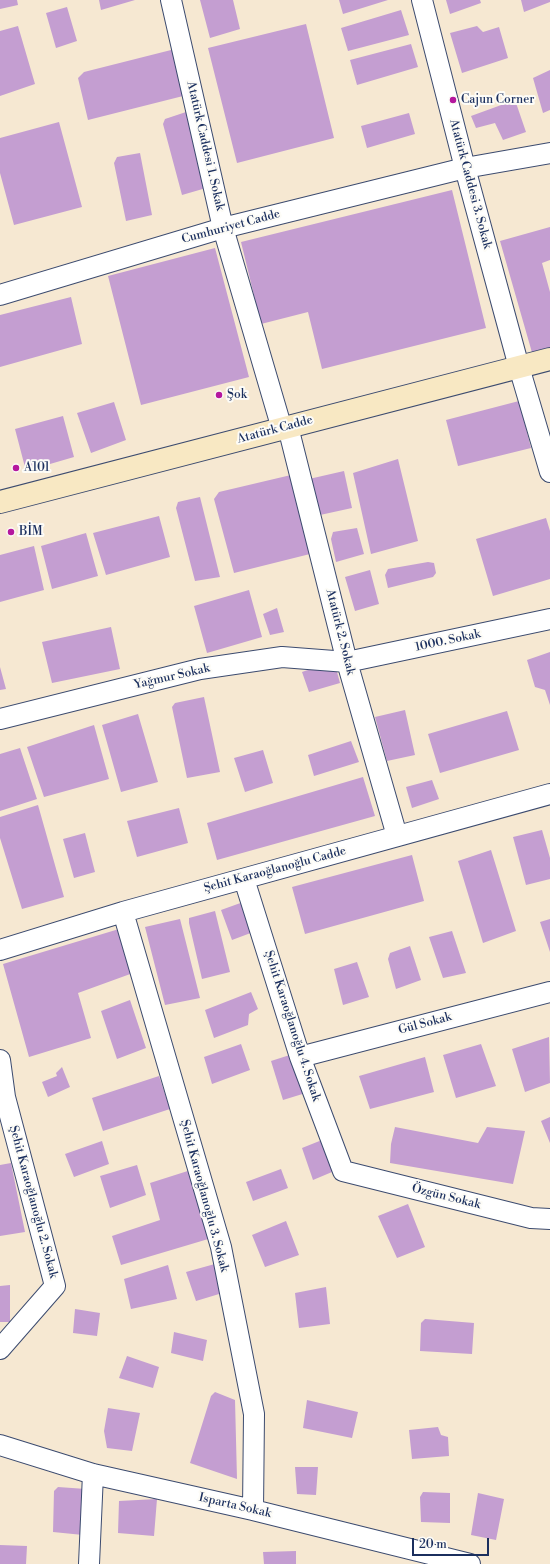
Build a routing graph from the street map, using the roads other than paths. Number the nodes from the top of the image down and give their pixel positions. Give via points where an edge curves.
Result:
1 (171, 0) edge
2 (422, 0) edge
3 (550, 153) edge
4 (465, 168) junction
5 (224, 228) junction
6 (1, 289) edge
7 (550, 359) edge
8 (519, 367) junction
9 (285, 428) junction
10 (550, 472) edge
11 (0, 502) edge
12 (550, 619) edge
13 (347, 662) junction
14 (0, 719) edge
15 (550, 794) edge
16 (397, 836) junction
17 (244, 879) junction
18 (123, 912) junction
19 (0, 950) edge
20 (550, 992) edge
21 (300, 1057) junction
22 (0, 1060) edge
23 (343, 1171) joint
24 (550, 1219) edge
25 (0, 1349) edge
26 (0, 1445) edge
27 (93, 1474) junction
28 (253, 1510) junction
29 (402, 1555) edge
30 (89, 1564) edge
31 (470, 1564) edge

1 - 5 street, Atatürk Caddesi 1. Sokak
2 - 4 street, Atatürk Caddesi 3. Sokak
3 - 4 street, Cumhuriyet Cadde
4 - 5 street, Cumhuriyet Cadde
4 - 8 street, Atatürk Caddesi 3. Sokak
5 - 6 street, Cumhuriyet Cadde
5 - 9 street, Atatürk Caddesi 1. Sokak
7 - 8 main road, Atatürk Cadde
8 - 9 main road, Atatürk Cadde
8 - 10 street, Atatürk Caddesi 3. Sokak
9 - 11 main road, Atatürk Cadde
9 - 13 street, Atatürk 2. Sokak
12 - 13 street, 1000. Sokak
13 - 14 street, Yağmur Sokak via 282,657 200,669
13 - 16 street, Atatürk 2. Sokak
15 - 16 street, Şehit Karaoğlanoğlu Cadde
16 - 17 street, Şehit Karaoğlanoğlu Cadde
17 - 18 street, Şehit Karaoğlanoğlu Cadde
17 - 21 street, Şehit Karaoğlanoğlu 4. Sokak
18 - 19 street, Şehit Karaoğlanoğlu Cadde
18 - 28 street, Şehit Karaoğlanoğlu 3. Sokak via 221,1247 254,1414
20 - 21 street, Gül Sokak
21 - 23 street, Şehit Karaoğlanoğlu 4. Sokak
22 - 25 street, Şehit Karaoğlanoğlu 2. Sokak via 5,1097 55,1286
23 - 24 street, Özgün Sokak via 531,1218
26 - 27 street, Isparta Sokak
27 - 28 street, Isparta Sokak
27 - 30 street
28 - 29 street, Isparta Sokak
29 - 31 street, Isparta Sokak

